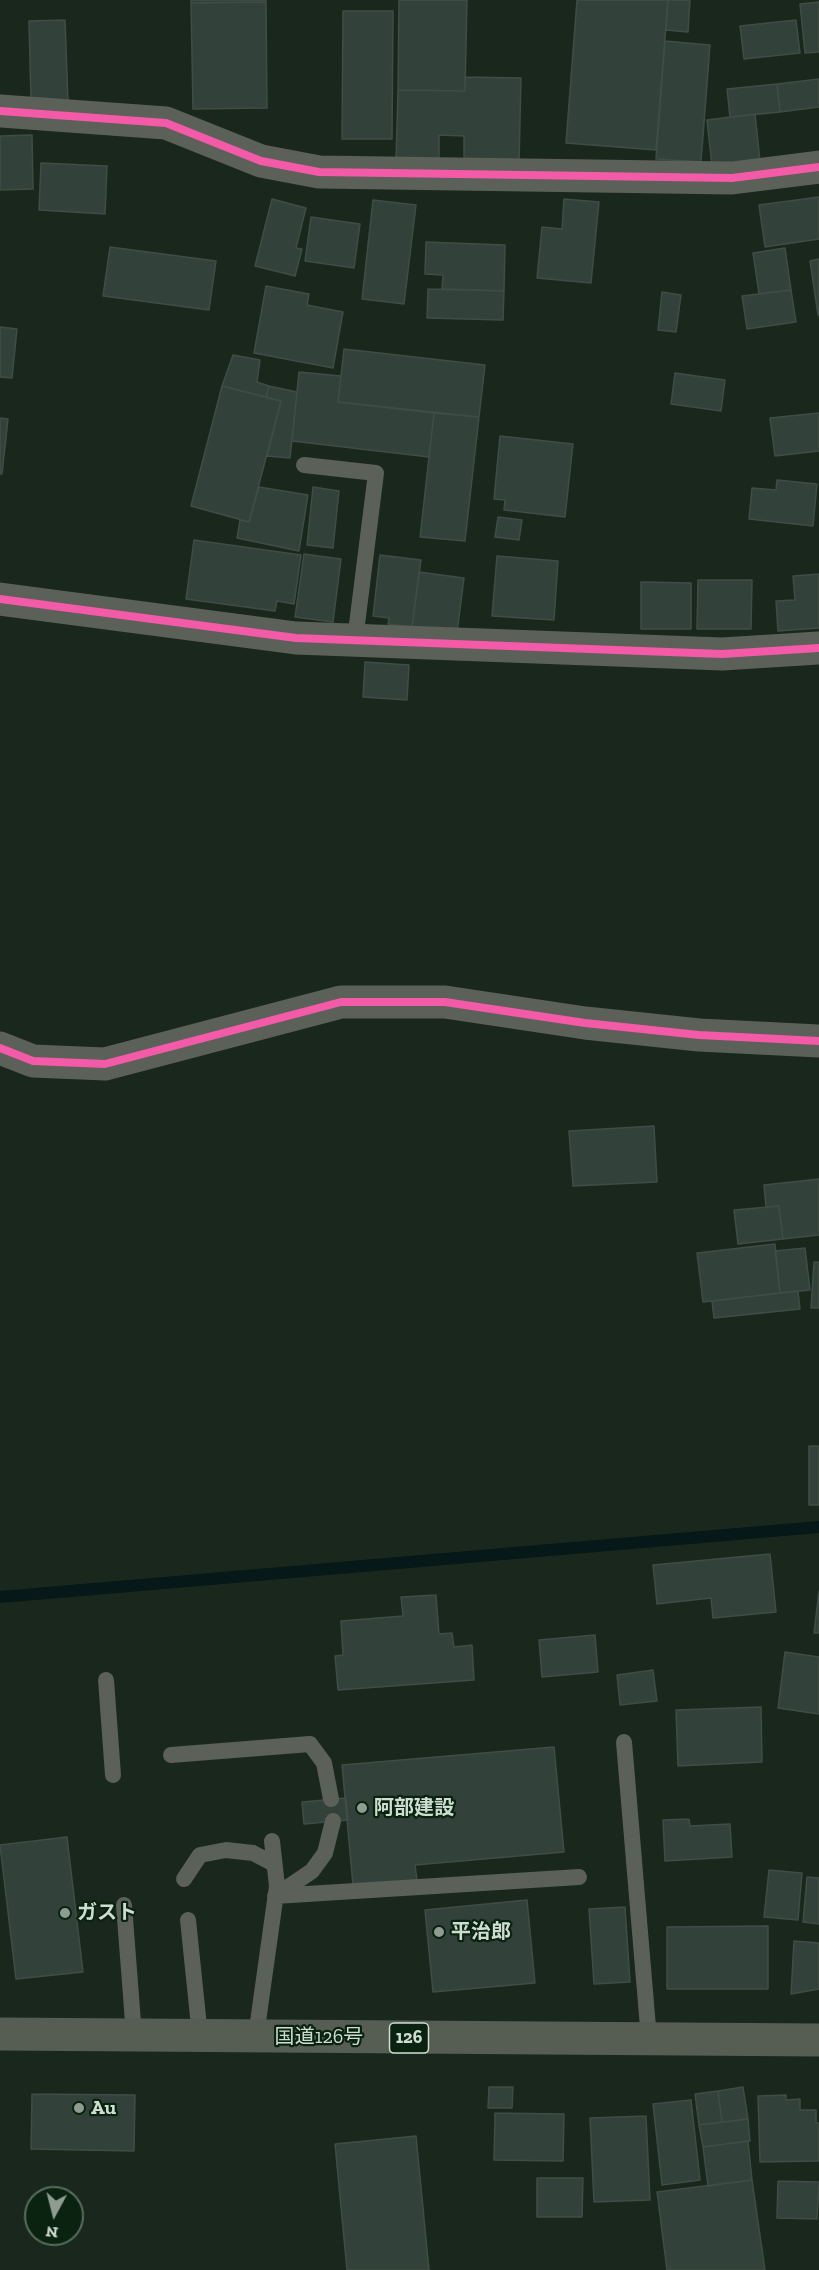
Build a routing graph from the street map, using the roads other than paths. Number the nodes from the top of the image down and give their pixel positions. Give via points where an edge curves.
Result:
1 (0, 111) edge
2 (819, 167) edge
3 (304, 465) dead end
4 (0, 599) edge
5 (355, 640) junction
6 (819, 648) edge
7 (819, 1041) edge
8 (0, 1048) edge
9 (106, 1680) dead end
10 (624, 1742) dead end
11 (171, 1755) dead end
12 (113, 1774) dead end
13 (331, 1799) dead end
14 (333, 1821) dead end
15 (272, 1841) dead end
16 (274, 1864) junction
17 (579, 1877) dead end
18 (184, 1879) dead end
19 (275, 1896) junction
20 (124, 1905) dead end
21 (188, 1920) dead end
22 (0, 2034) edge
23 (134, 2035) junction
24 (200, 2036) junction
25 (256, 2037) junction
26 (649, 2039) junction
27 (819, 2040) edge

1 - 2 street via 166,123 261,161 319,172 732,178
3 - 5 lane via 376,473
4 - 5 street via 296,638
5 - 6 street via 722,654
7 - 8 street via 699,1035 446,1002 341,1002 105,1064 33,1061
9 - 12 lane
10 - 26 lane
11 - 13 lane via 310,1744 324,1762
14 - 19 lane via 325,1852 312,1871
15 - 16 lane
16 - 18 lane via 253,1853 226,1850 201,1855
16 - 19 lane
17 - 19 lane
19 - 25 lane
20 - 23 lane
21 - 24 lane
22 - 23 highway, 国道126号 / 126
23 - 24 highway, 国道126号 / 126
24 - 25 highway, 国道126号 / 126
25 - 26 highway, 国道126号 / 126
26 - 27 highway, 国道126号 / 126

